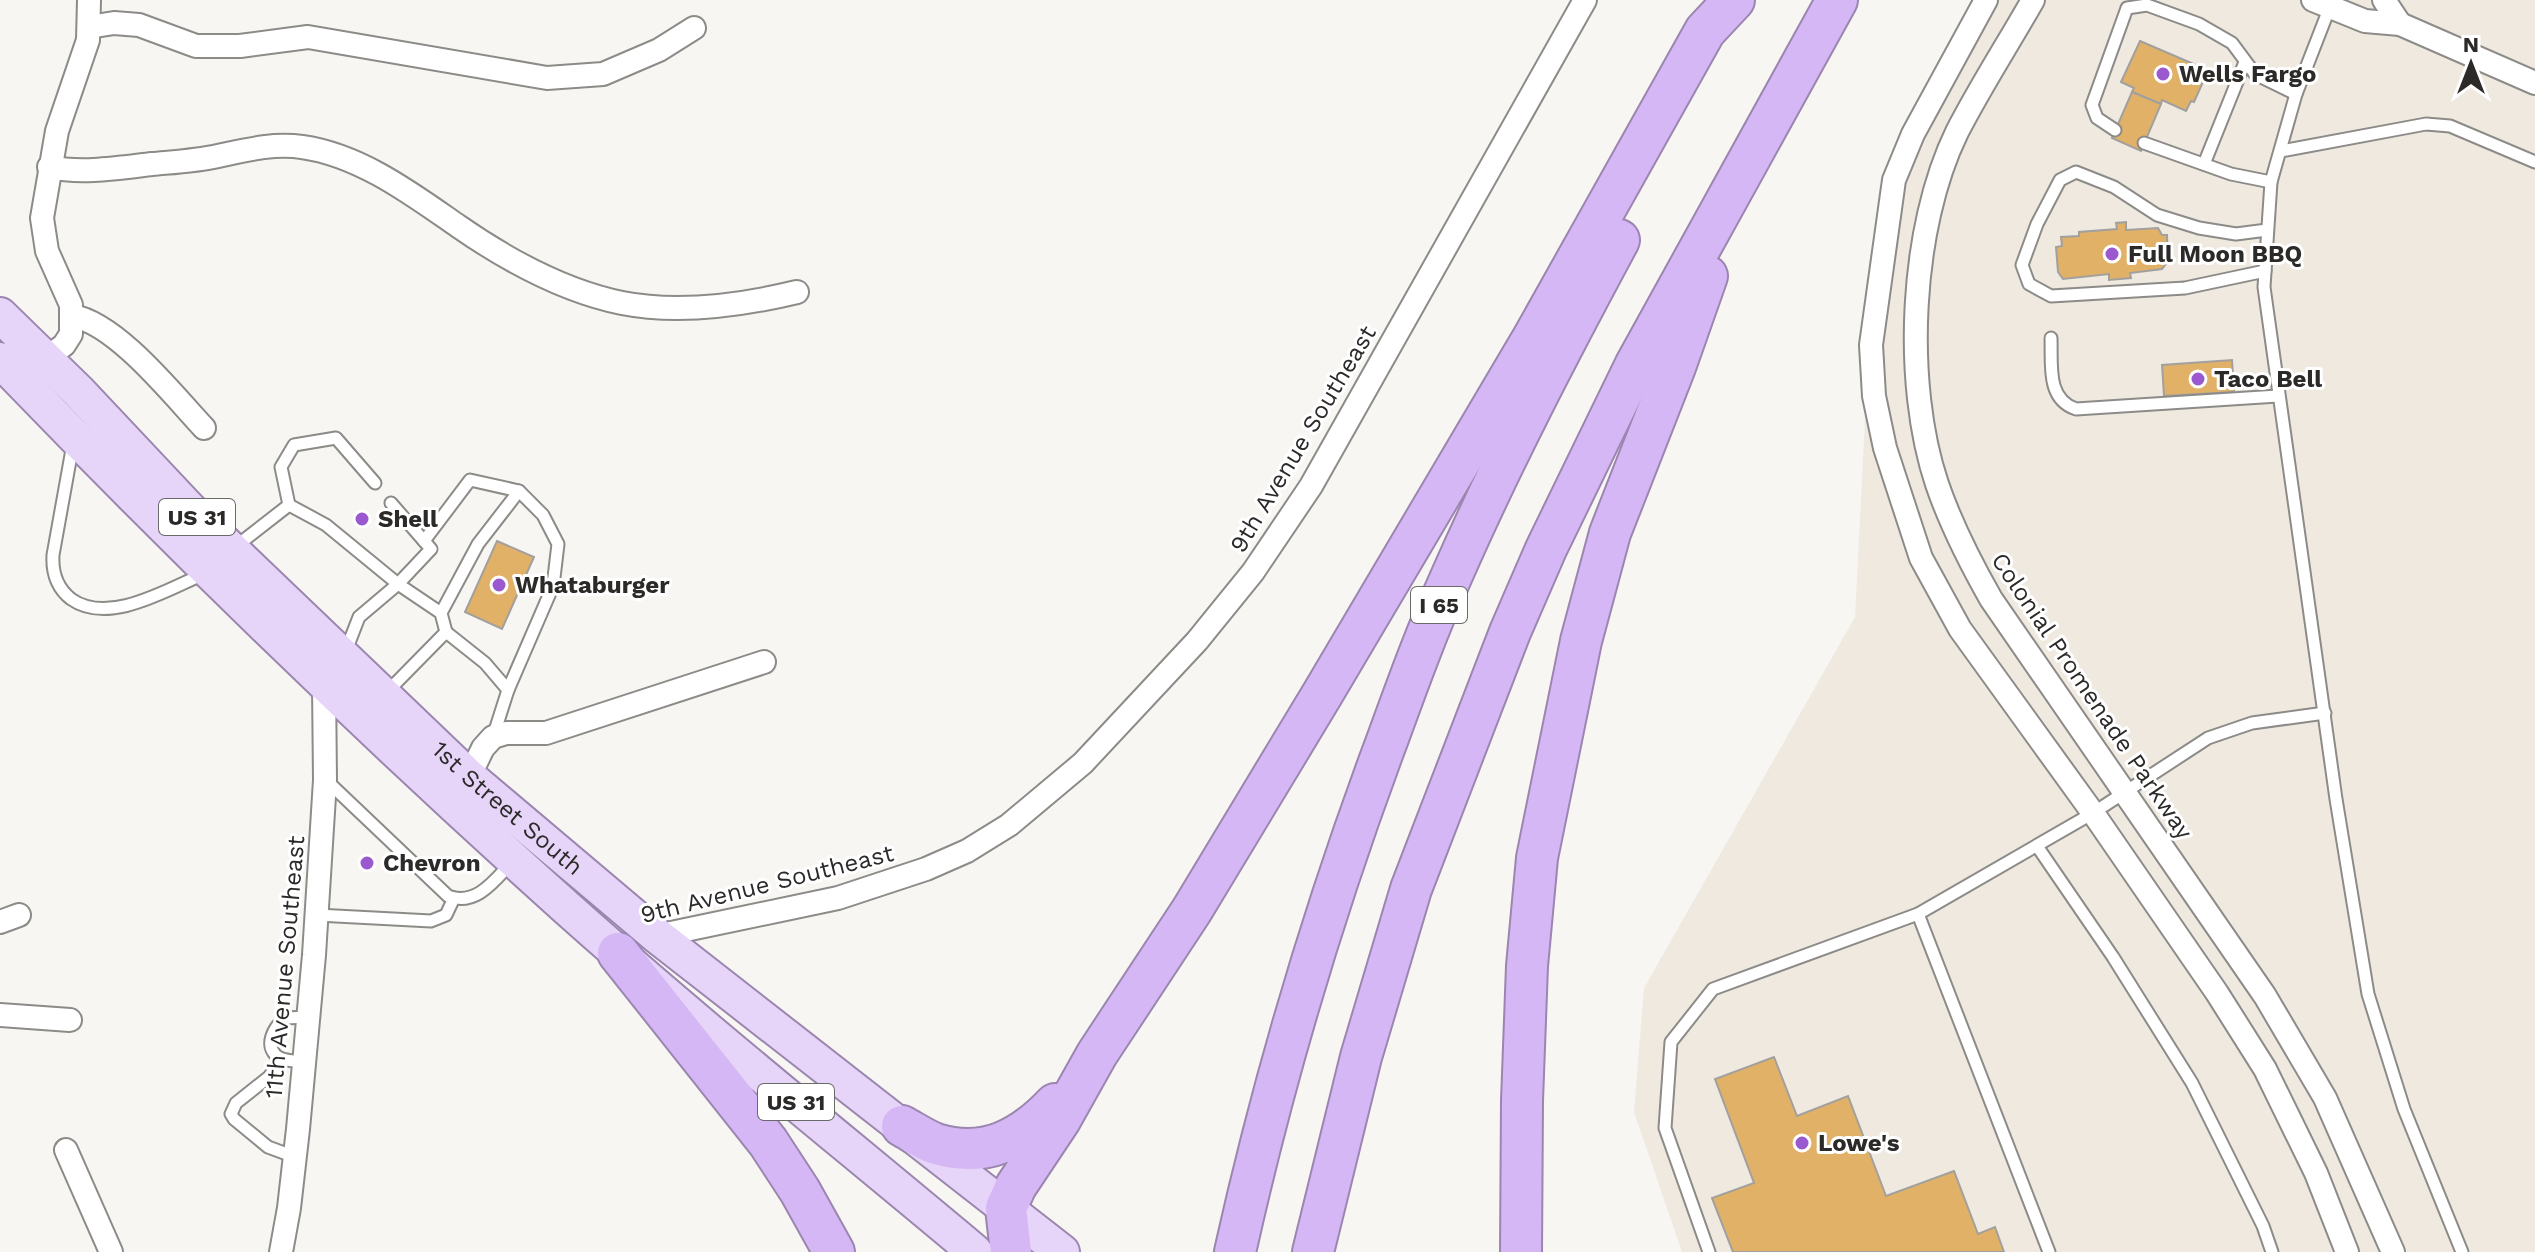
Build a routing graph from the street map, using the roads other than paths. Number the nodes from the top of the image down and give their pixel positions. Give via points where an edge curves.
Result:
1 (89, 0) edge
2 (1585, 0) edge
3 (1734, 0) edge
4 (1747, 0) edge
5 (1837, 0) edge
6 (1986, 0) edge
7 (2033, 0) edge
8 (2384, 0) edge
9 (2325, 2) edge
10 (2400, 24) junction
11 (89, 27) junction
12 (694, 28) dead end
13 (2245, 62) junction
14 (2535, 83) edge
15 (2296, 94) junction
16 (2115, 130) dead end
17 (2144, 143) dead end
18 (2281, 151) junction
19 (2535, 162) edge
20 (2204, 164) junction
21 (49, 167) junction
22 (1739, 182) junction
23 (2271, 182) junction
24 (2267, 230) junction
25 (2265, 271) junction
26 (797, 292) dead end
27 (0, 315) edge
28 (73, 316) junction
29 (2051, 338) dead end
30 (45, 359) junction
31 (8, 373) edge
32 (2278, 396) junction
33 (204, 428) dead end
34 (74, 435) junction
35 (375, 483) dead end
36 (519, 491) junction
37 (391, 503) dead end
38 (289, 505) junction
39 (424, 541) junction
40 (221, 561) junction
41 (398, 584) junction
42 (441, 613) junction
43 (446, 632) junction
44 (764, 662) dead end
45 (334, 671) junction
46 (508, 690) junction
47 (383, 696) junction
48 (2325, 713) junction
49 (493, 737) junction
50 (469, 777) junction
51 (325, 780) junction
52 (2124, 793) junction
53 (2093, 813) junction
54 (2037, 846) junction
55 (515, 860) junction
56 (454, 898) junction
57 (1918, 914) junction
58 (317, 915) junction
59 (656, 935) junction
60 (618, 953) junction
61 (0, 1015) edge
62 (308, 1017) junction
63 (70, 1020) dead end
64 (280, 1058) junction
65 (303, 1062) junction
66 (1090, 1066) junction
67 (902, 1126) junction
68 (66, 1150) dead end
69 (295, 1157) junction
70 (1006, 1208) junction
71 (111, 1252) edge
72 (281, 1252) edge
73 (834, 1252) edge
74 (975, 1252) edge
75 (1011, 1252) edge
76 (1062, 1252) edge
77 (1235, 1252) edge
78 (1313, 1252) edge
79 (1521, 1252) edge
80 (1709, 1252) edge
81 (2049, 1252) edge
82 (2272, 1252) edge
83 (2347, 1252) edge
84 (2393, 1252) edge
85 (2462, 1252) edge

1 - 11 street
2 - 59 street, 9th Avenue Southeast via 1311,486 1253,572 1110,736 1009,825 926,869 838,898
3 - 66 highway via 1705,31 1533,338 1315,706
4 - 77 highway, I 65 via 1556,357 1446,588 1349,841 1295,1016
5 - 22 highway
6 - 53 street via 1913,134 1894,180 1871,345 1874,396 1921,558 1960,629
7 - 52 street, Colonial Promenade Parkway via 1956,134 1935,195 1920,275 1916,373 1925,437 1962,547 1991,599
8 - 10 street
9 - 10 street via 2365,21
9 - 15 lane
10 - 14 street
11 - 12 street via 139,25 196,46 308,37 547,78 616,69
11 - 21 street
13 - 15 lane via 2255,74
13 - 16 lane via 2232,43 2199,24 2147,5 2127,8 2092,105 2097,118
13 - 20 lane
15 - 18 lane
17 - 20 lane
18 - 19 lane via 2426,124 2450,126
18 - 23 lane
20 - 23 lane
21 - 26 street via 119,168 187,162 252,148 304,147 387,178 525,267 580,291 660,307
21 - 28 street via 43,237
22 - 78 highway via 1635,366 1580,477 1480,706 1411,889 1361,1057
22 - 79 highway via 1610,533 1581,641 1537,858 1527,966
23 - 24 lane
24 - 25 lane
24 - 25 lane via 2236,234 2199,228 2157,215 2114,187 2076,172 2053,190 2022,265 2029,284 2051,296 2185,288
25 - 32 lane
27 - 30 main road, 1st Street South / US 31
28 - 30 street via 64,345
28 - 33 street via 99,327 134,354
29 - 32 lane via 2054,389 2061,401 2076,409
30 - 31 main road
30 - 40 main road, 1st Street South / US 31
31 - 34 main road, 1st Street South / US 31
32 - 48 lane
34 - 40 main road, 1st Street South / US 31
34 - 40 lane via 53,555 62,591 88,608 119,609
35 - 38 lane via 336,438 294,445 281,467
36 - 39 lane via 470,480
36 - 42 lane via 478,544
36 - 46 lane via 543,515 558,544 553,586
37 - 39 lane
38 - 40 lane
38 - 41 lane via 326,525
39 - 41 lane via 431,549
40 - 45 main road, 1st Street South / US 31
41 - 42 lane
41 - 45 lane via 359,617
42 - 43 lane
43 - 46 lane via 485,663
43 - 47 lane
44 - 49 street via 546,733
45 - 47 main road, 1st Street South / US 31
45 - 51 street, 11th Avenue Southeast
45 - 55 main road, 1st Street South / US 31
46 - 49 lane
47 - 50 main road, 1st Street South / US 31
48 - 52 lane via 2228,730
48 - 85 lane via 2368,994 2404,1109
49 - 50 street
50 - 59 main road, 1st Street South / US 31
51 - 56 lane
51 - 58 street, 11th Avenue Southeast
52 - 53 lane
52 - 84 street, Colonial Promenade Parkway via 2257,983 2302,1057
53 - 54 lane
53 - 83 street via 2265,1069 2316,1173
54 - 57 lane
54 - 82 lane via 2192,1083
55 - 56 lane via 483,892
55 - 60 main road, 1st Street South / US 31
56 - 58 lane via 440,920
57 - 80 lane via 1713,989 1671,1042 1665,1128
57 - 81 lane
58 - 62 street, 11th Avenue Southeast
59 - 60 street, 9th Avenue Southeast
59 - 67 main road, 1st Street South / US 31
60 - 73 highway via 768,1142
60 - 74 main road, 1st Street South / US 31
61 - 63 street
62 - 64 lane via 286,1018 274,1030 271,1044
62 - 65 street, 11th Avenue Southeast
64 - 65 lane
64 - 69 lane via 270,1076 236,1103 231,1114 268,1147
65 - 69 street, 11th Avenue Southeast
66 - 67 highway via 1044,1115 1005,1143 973,1148 936,1144
66 - 70 highway
67 - 70 main road, 1st Street South / US 31
68 - 71 street
69 - 72 street, 11th Avenue Southeast
70 - 75 highway
70 - 76 main road, 1st Street South / US 31

